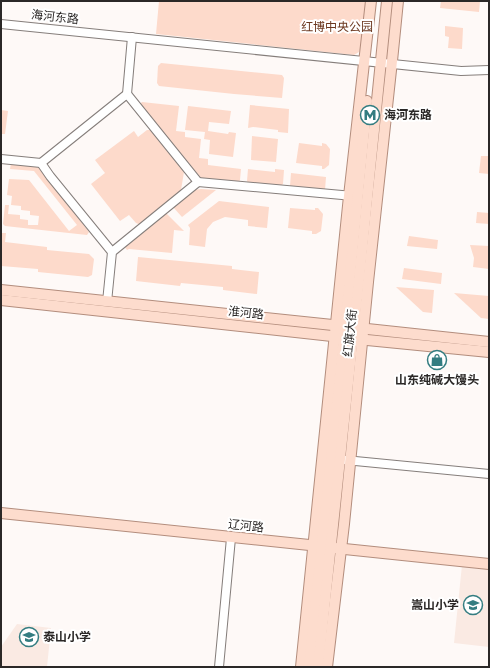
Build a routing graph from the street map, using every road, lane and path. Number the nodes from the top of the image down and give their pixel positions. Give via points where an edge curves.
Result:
1 (371, 1) edge
2 (377, 1) edge
3 (387, 1) edge
4 (398, 1) edge
5 (1, 24) edge
6 (132, 37) junction
7 (372, 61) junction
8 (392, 63) junction
9 (489, 70) edge
10 (127, 94) junction
11 (1, 159) edge
12 (41, 163) junction
13 (198, 182) junction
14 (354, 196) junction
15 (112, 252) junction
16 (1, 290) edge
17 (1, 300) edge
18 (108, 302) junction
19 (350, 327) junction
20 (349, 338) junction
21 (489, 342) edge
22 (489, 352) edge
23 (345, 460) junction
24 (489, 474) edge
25 (1, 510) edge
26 (1, 513) edge
27 (231, 538) junction
28 (327, 545) junction
29 (489, 560) edge
30 (489, 564) edge
31 (218, 667) edge
32 (301, 667) edge
33 (310, 667) edge
34 (318, 667) edge
35 (327, 667) edge

1 - 7 main road, 红旗大街
2 - 7 main road, 红旗大街
3 - 7 main road, 红旗大街
4 - 8 main road, 红旗大街
5 - 6 street, 海河东路
6 - 7 street, 海河东路
6 - 10 street
7 - 8 street, 海河东路
7 - 14 main road, 红旗大街
7 - 19 main road, 红旗大街
8 - 9 street, 海河东路 via 462,71
8 - 19 main road, 红旗大街
10 - 12 street
10 - 13 street
11 - 12 street
12 - 15 street
13 - 14 street
13 - 15 street
14 - 19 main road, 红旗大街
15 - 18 street
16 - 18 main road, 淮河路
17 - 20 main road, 淮河路
18 - 19 main road, 淮河路
19 - 20 main road, 红旗大街
19 - 20 main road, 红旗大街
19 - 21 main road, 淮河路
20 - 22 main road, 淮河路
20 - 23 main road, 红旗大街
20 - 28 main road, 红旗大街
23 - 24 street
23 - 28 main road, 红旗大街
25 - 28 main road, 辽河路
26 - 27 main road, 辽河路
27 - 28 main road, 辽河路
27 - 31 street
28 - 29 main road, 辽河路
28 - 30 main road, 辽河路
28 - 32 main road, 红旗大街
28 - 33 main road, 红旗大街
28 - 34 main road, 红旗大街
28 - 35 main road, 红旗大街

